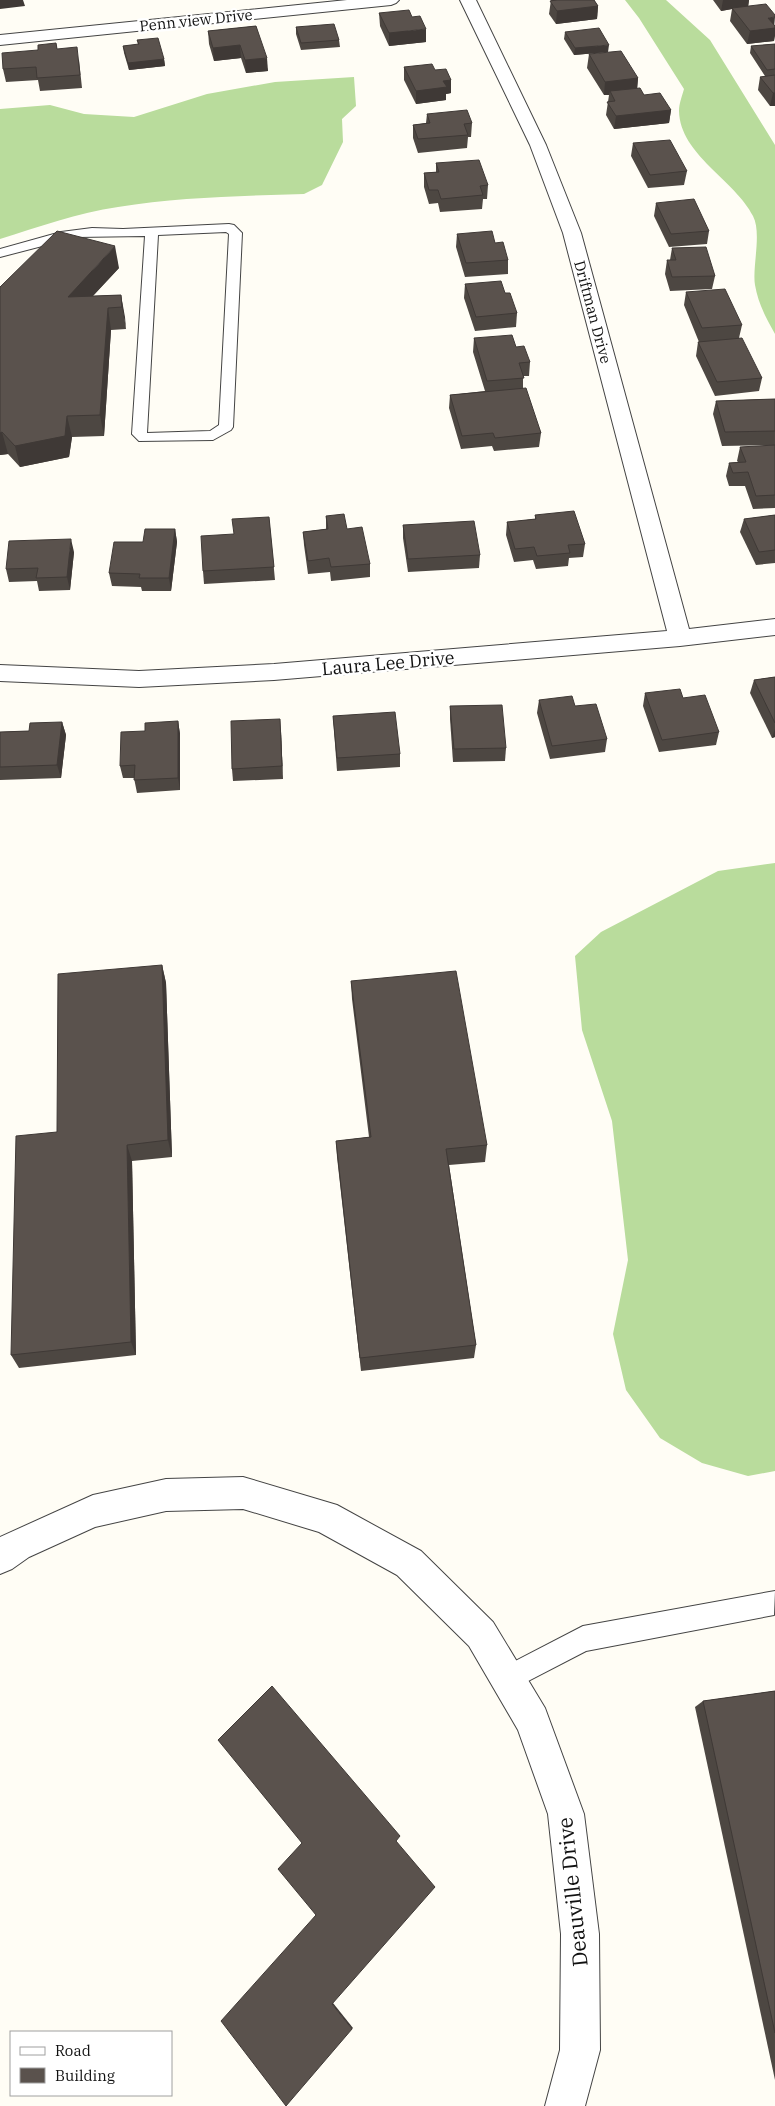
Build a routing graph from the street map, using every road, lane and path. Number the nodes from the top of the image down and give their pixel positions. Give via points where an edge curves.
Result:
1 (391, 0) edge
2 (468, 0) edge
3 (0, 40) edge
4 (152, 232) junction
5 (0, 254) edge
6 (775, 627) edge
7 (680, 638) junction
8 (0, 673) edge
9 (0, 1557) edge
10 (774, 1603) dead end
11 (508, 1678) junction
12 (565, 2106) edge

1 - 3 street, Penn view Drive
2 - 7 street, Driftman Drive via 538,145 572,233
4 - 4 lane via 229,228 236,233 226,427 213,435 144,438 139,434
4 - 5 lane via 90,232
6 - 7 street, Laura Lee Drive
7 - 8 street, Laura Lee Drive via 139,679
9 - 11 street, Deauville Drive via 17,1544 93,1511 166,1496 243,1493 325,1517 410,1564 482,1634
10 - 11 lane via 583,1639
11 - 12 street, Deauville Drive via 532,1721 566,1814 580,1934 580,2050

